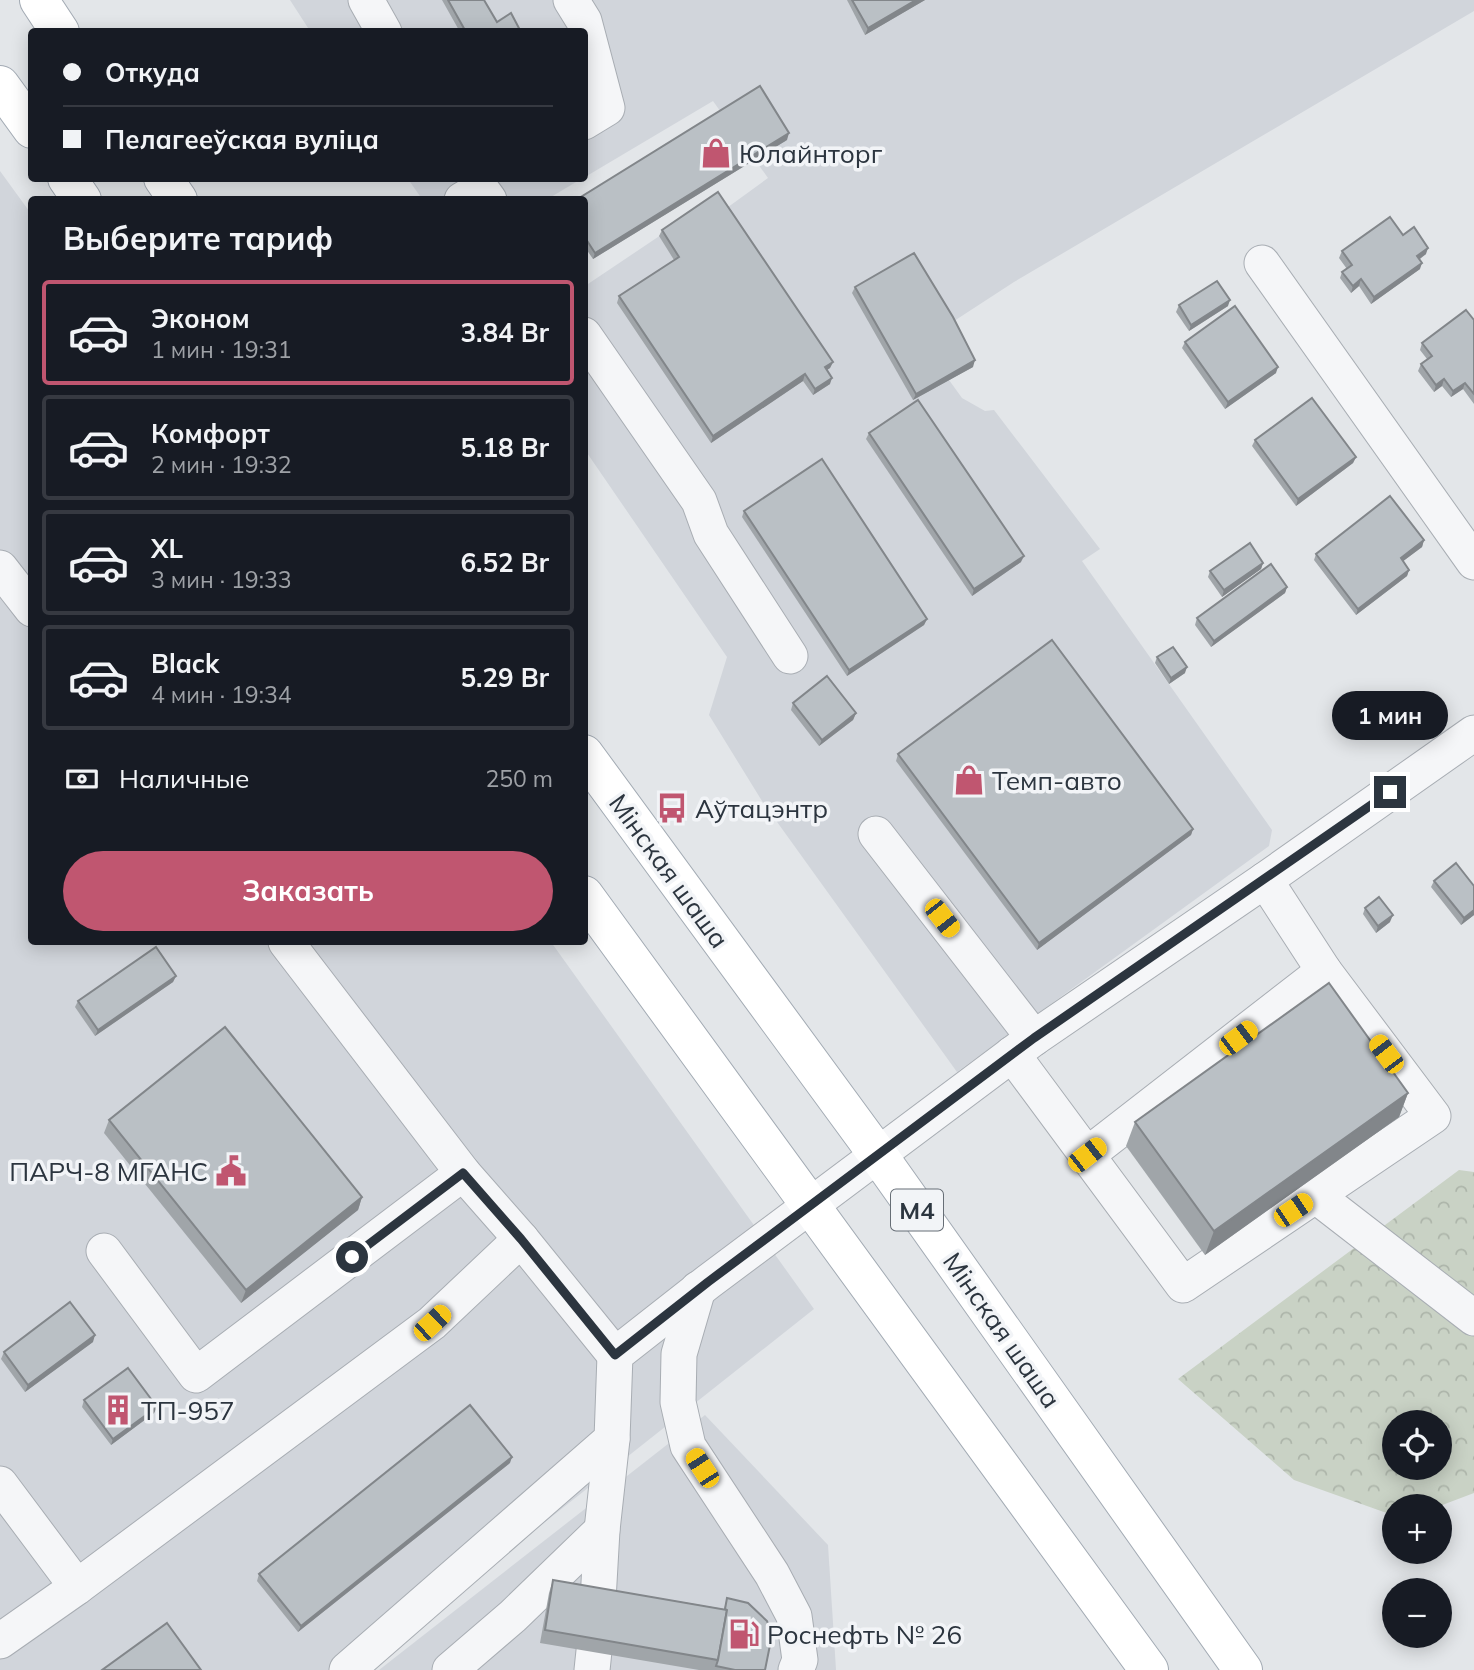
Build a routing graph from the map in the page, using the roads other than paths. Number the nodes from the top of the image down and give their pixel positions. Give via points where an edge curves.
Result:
1 (39, 0) edge
2 (366, 0) edge
3 (571, 0) edge
4 (57, 28) edge
5 (382, 28) edge
6 (586, 28) edge
7 (588, 36) edge
8 (0, 85) edge
9 (588, 120) edge
10 (28, 124) edge
11 (1262, 263) dead end
12 (588, 341) edge
13 (1474, 562) edge
14 (0, 568) edge
15 (28, 604) edge
16 (790, 656) dead end
17 (1474, 733) edge
18 (588, 759) edge
19 (876, 834) dead end
20 (1265, 880) junction
21 (588, 901) edge
22 (288, 945) edge
23 (1324, 971) junction
24 (1023, 1046) junction
25 (878, 1155) junction
26 (1087, 1155) junction
27 (463, 1173) junction
28 (1315, 1195) junction
29 (809, 1206) junction
30 (521, 1239) junction
31 (104, 1251) dead end
32 (698, 1289) junction
33 (1474, 1318) edge
34 (615, 1355) junction
35 (612, 1439) junction
36 (0, 1484) edge
37 (602, 1530) junction
38 (77, 1587) junction
39 (598, 1601) edge
40 (0, 1641) edge
41 (347, 1670) edge
42 (450, 1670) edge
43 (796, 1670) edge
44 (1149, 1670) edge
45 (1243, 1670) edge

1 - 4 main road
2 - 5 street
3 - 6 street
7 - 9 street via 607,108
8 - 10 main road
11 - 13 street
12 - 16 street via 699,501 711,534
14 - 15 street
17 - 20 street
18 - 25 main road, Мінская шаша / М4
19 - 24 street
20 - 23 street
20 - 24 street
21 - 29 main road
22 - 27 street
23 - 26 street
23 - 28 street via 1433,1116
24 - 25 street
24 - 26 street
25 - 29 street
25 - 45 main road, Мінская шаша / М4
26 - 28 street via 1183,1285
27 - 30 street
27 - 31 street via 196,1375
28 - 33 street
29 - 32 street
29 - 44 main road
30 - 34 street
30 - 38 street via 432,1323
32 - 34 street
32 - 43 street via 679,1354 678,1402 688,1446 772,1574 794,1616 800,1660
34 - 35 street
35 - 37 street
35 - 41 street
36 - 38 street
37 - 39 street
37 - 42 street
38 - 40 street

